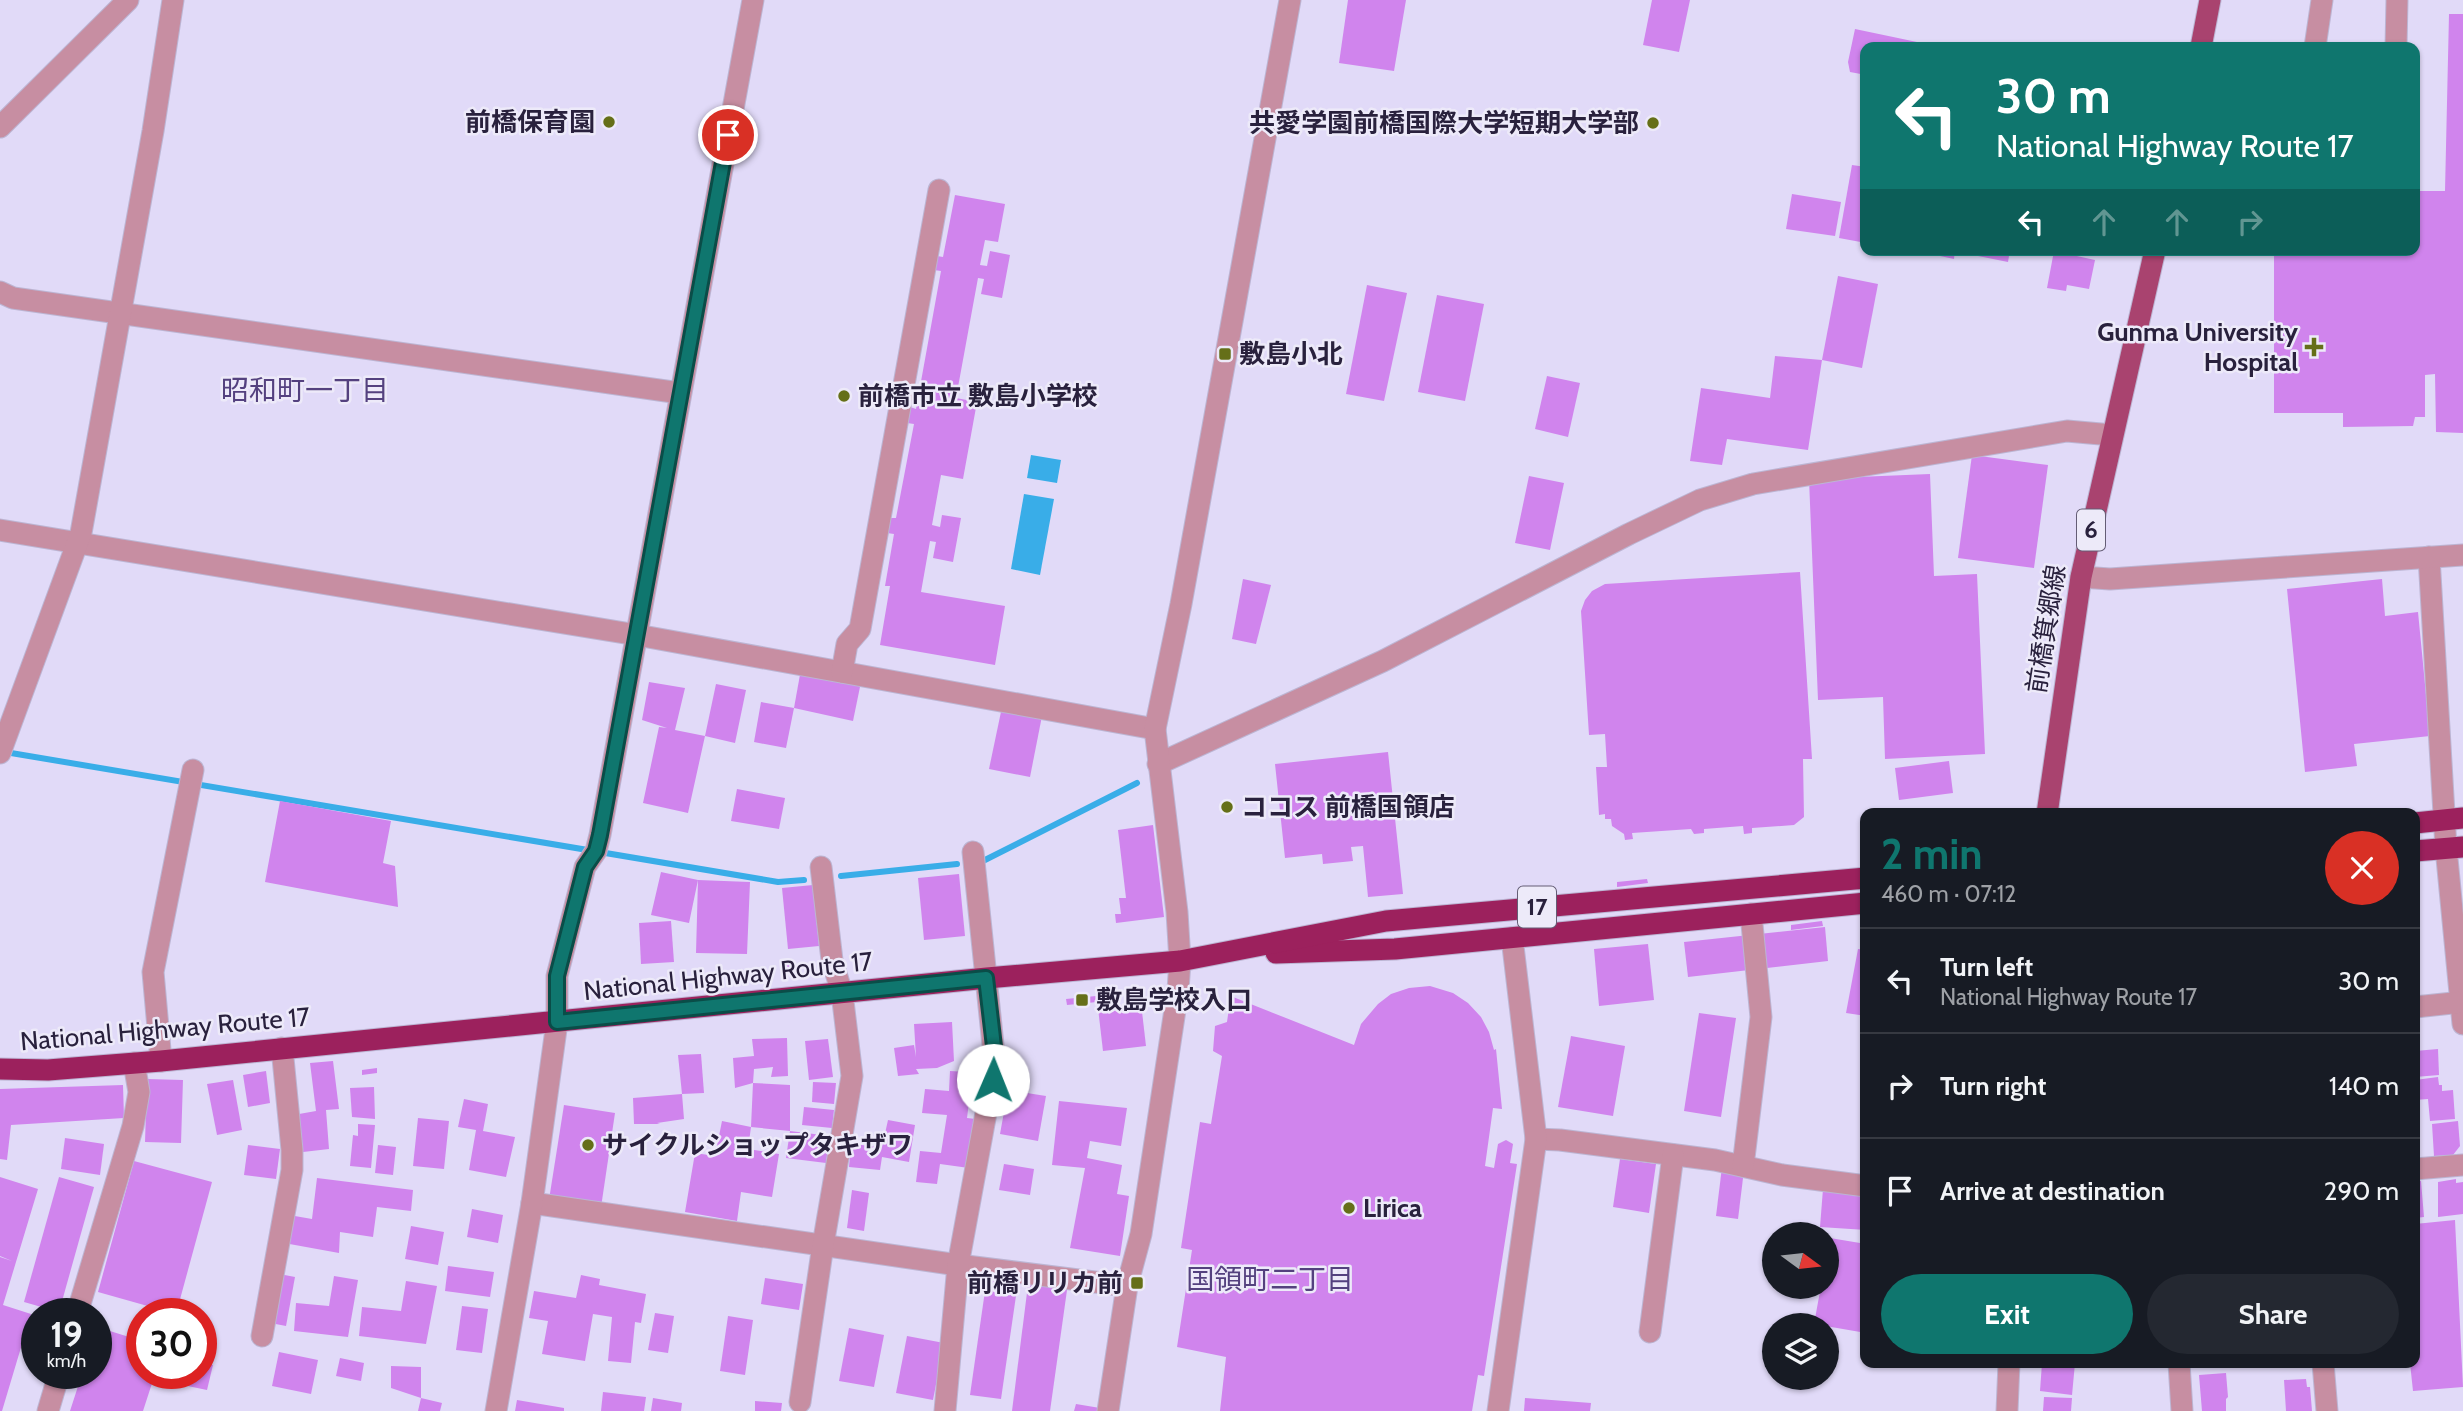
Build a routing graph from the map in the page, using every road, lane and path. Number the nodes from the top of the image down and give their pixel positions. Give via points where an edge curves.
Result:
1 (128, 0) edge
2 (173, 0) edge
3 (753, 0) edge
4 (1290, 0) edge
5 (2210, 0) edge
6 (2322, 0) edge
7 (2398, 0) edge
8 (2202, 42) edge
9 (2316, 42) edge
10 (2396, 42) edge
11 (0, 127) edge
12 (939, 190) dead end
13 (2154, 256) edge
14 (0, 292) edge
15 (121, 313) junction
16 (681, 393) junction
17 (2112, 435) junction
18 (0, 530) edge
19 (75, 543) junction
20 (2463, 555) edge
21 (2429, 557) junction
22 (2081, 577) junction
23 (637, 635) junction
24 (842, 672) junction
25 (1155, 729) junction
26 (0, 753) edge
27 (1158, 764) junction
28 (192, 776) dead end
29 (2048, 808) edge
30 (2455, 819) edge
31 (2420, 822) edge
32 (2455, 848) edge
33 (2420, 851) edge
34 (973, 852) dead end
35 (821, 867) dead end
36 (1860, 879) edge
37 (1860, 904) edge
38 (1751, 914) junction
39 (1512, 937) junction
40 (1211, 955) junction
41 (1180, 961) junction
42 (986, 978) junction
43 (842, 993) junction
44 (2420, 1007) edge
45 (2462, 1009) edge
46 (557, 1022) junction
47 (282, 1048) junction
48 (161, 1061) junction
49 (134, 1063) junction
50 (0, 1069) edge
51 (1535, 1139) junction
52 (1673, 1155) junction
53 (2463, 1165) edge
54 (1743, 1166) junction
55 (2420, 1169) edge
56 (1860, 1185) edge
57 (532, 1203) junction
58 (823, 1245) junction
59 (958, 1265) junction
60 (1127, 1286) junction
61 (82, 1298) edge
62 (1650, 1332) dead end
63 (262, 1336) dead end
64 (2009, 1368) edge
65 (2179, 1368) edge
66 (2323, 1368) edge
67 (55, 1389) edge
68 (800, 1402) dead end
69 (48, 1411) edge
70 (496, 1411) edge
71 (945, 1411) edge
72 (1108, 1411) edge
73 (1498, 1411) edge
74 (2007, 1411) edge
75 (2182, 1411) edge
76 (2327, 1411) edge

1 - 11 street
2 - 15 street
3 - 16 street
4 - 25 street
5 - 8 main road
6 - 9 street
7 - 10 street
12 - 24 street via 860,629 848,644
13 - 17 main road, 前橋箕郷線 / 6
14 - 15 street via 12,298
15 - 16 street
15 - 19 street via 81,533
16 - 23 street
17 - 22 main road, 前橋箕郷線 / 6
17 - 27 street via 2067,431 1717,494 1629,534 1383,661
18 - 19 street
19 - 23 street
19 - 26 street
20 - 21 street
21 - 22 street via 2110,579
21 - 30 street
22 - 29 main road, 前橋箕郷線 / 6
23 - 24 street
23 - 46 street via 600,835 585,867 557,976
24 - 25 street
25 - 27 street
27 - 41 street
28 - 48 street via 153,972
30 - 31 highway
30 - 32 street
32 - 33 highway
32 - 45 street
34 - 42 street
35 - 43 street via 832,960
36 - 40 highway, National Highway Route 17 / 17 via 1385,921
37 - 38 highway, National Highway Route 17 / 17
38 - 39 highway, National Highway Route 17 / 17
38 - 54 street via 1761,1017
39 - 40 highway, National Highway Route 17 / 17 via 1395,949
39 - 51 street
40 - 41 highway, National Highway Route 17 / 17
41 - 42 highway, National Highway Route 17 / 17
41 - 60 street via 1141,1234
42 - 43 highway, National Highway Route 17 / 17
42 - 59 street via 995,1064
43 - 46 highway, National Highway Route 17 / 17
43 - 58 street via 852,1076
44 - 45 street
46 - 47 highway, National Highway Route 17 / 17
46 - 57 street
47 - 48 highway, National Highway Route 17 / 17
47 - 63 street via 292,1170
48 - 49 highway, National Highway Route 17 / 17
49 - 50 highway, National Highway Route 17 / 17
49 - 61 street via 139,1091 133,1126
51 - 52 street
51 - 73 street
52 - 54 street
52 - 62 street
53 - 55 street
54 - 56 street
57 - 58 street
57 - 70 street
58 - 59 street
58 - 68 street
59 - 60 street
59 - 71 street
60 - 72 street
64 - 74 street
65 - 75 street
66 - 76 street
67 - 69 street

